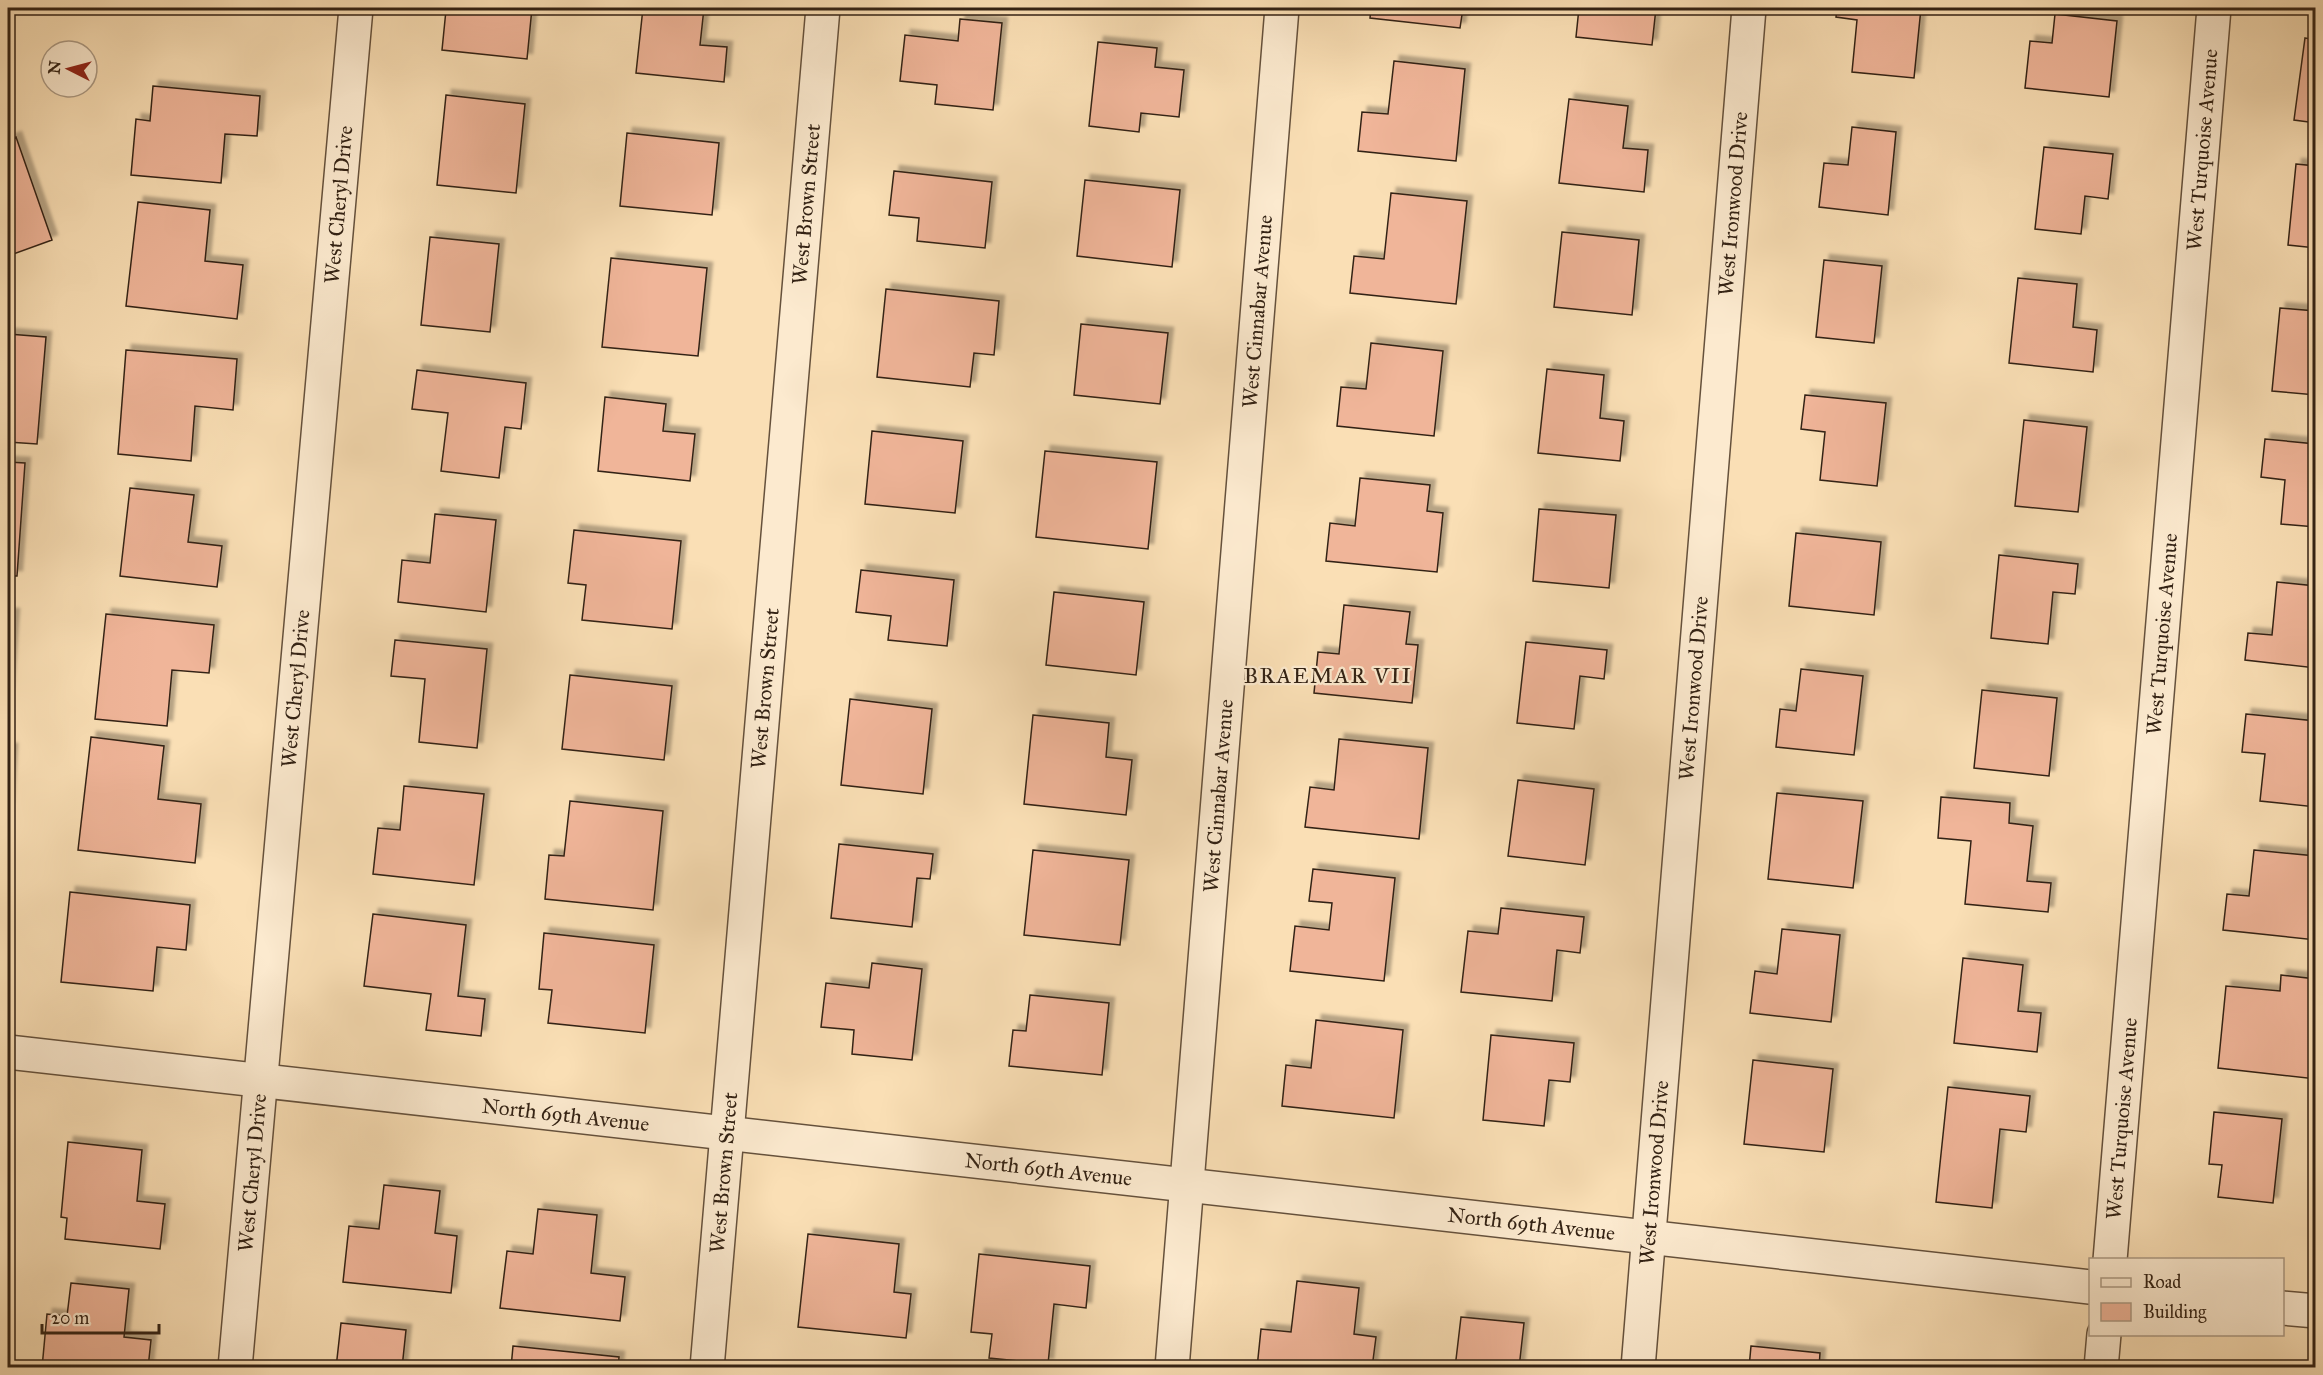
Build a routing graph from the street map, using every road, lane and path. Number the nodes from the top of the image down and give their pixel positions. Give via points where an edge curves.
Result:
1 (356, 8) edge
2 (823, 8) edge
3 (1282, 8) edge
4 (1749, 8) edge
5 (2214, 8) edge
6 (8, 1052) edge
7 (260, 1082) junction
8 (727, 1134) junction
9 (1187, 1186) junction
10 (1649, 1236) junction
11 (2110, 1258) edge
12 (2089, 1287) edge
13 (2284, 1308) edge
14 (2316, 1311) edge
15 (2104, 1336) edge
16 (236, 1368) edge
17 (707, 1368) edge
18 (1172, 1368) edge
19 (1638, 1368) edge
20 (2101, 1368) edge

1 - 7 street, West Cheryl Drive
2 - 8 street, West Brown Street
3 - 9 street, West Cinnabar Avenue
4 - 10 street, West Ironwood Drive
5 - 11 street, West Turquoise Avenue
6 - 7 street, North 69th Avenue
7 - 8 street, North 69th Avenue
7 - 16 street, West Cheryl Drive
8 - 9 street, North 69th Avenue
8 - 17 street, West Brown Street
9 - 10 street, North 69th Avenue
9 - 18 street, West Cinnabar Avenue
10 - 12 street, North 69th Avenue
10 - 19 street, West Ironwood Drive
13 - 14 street
15 - 20 street

